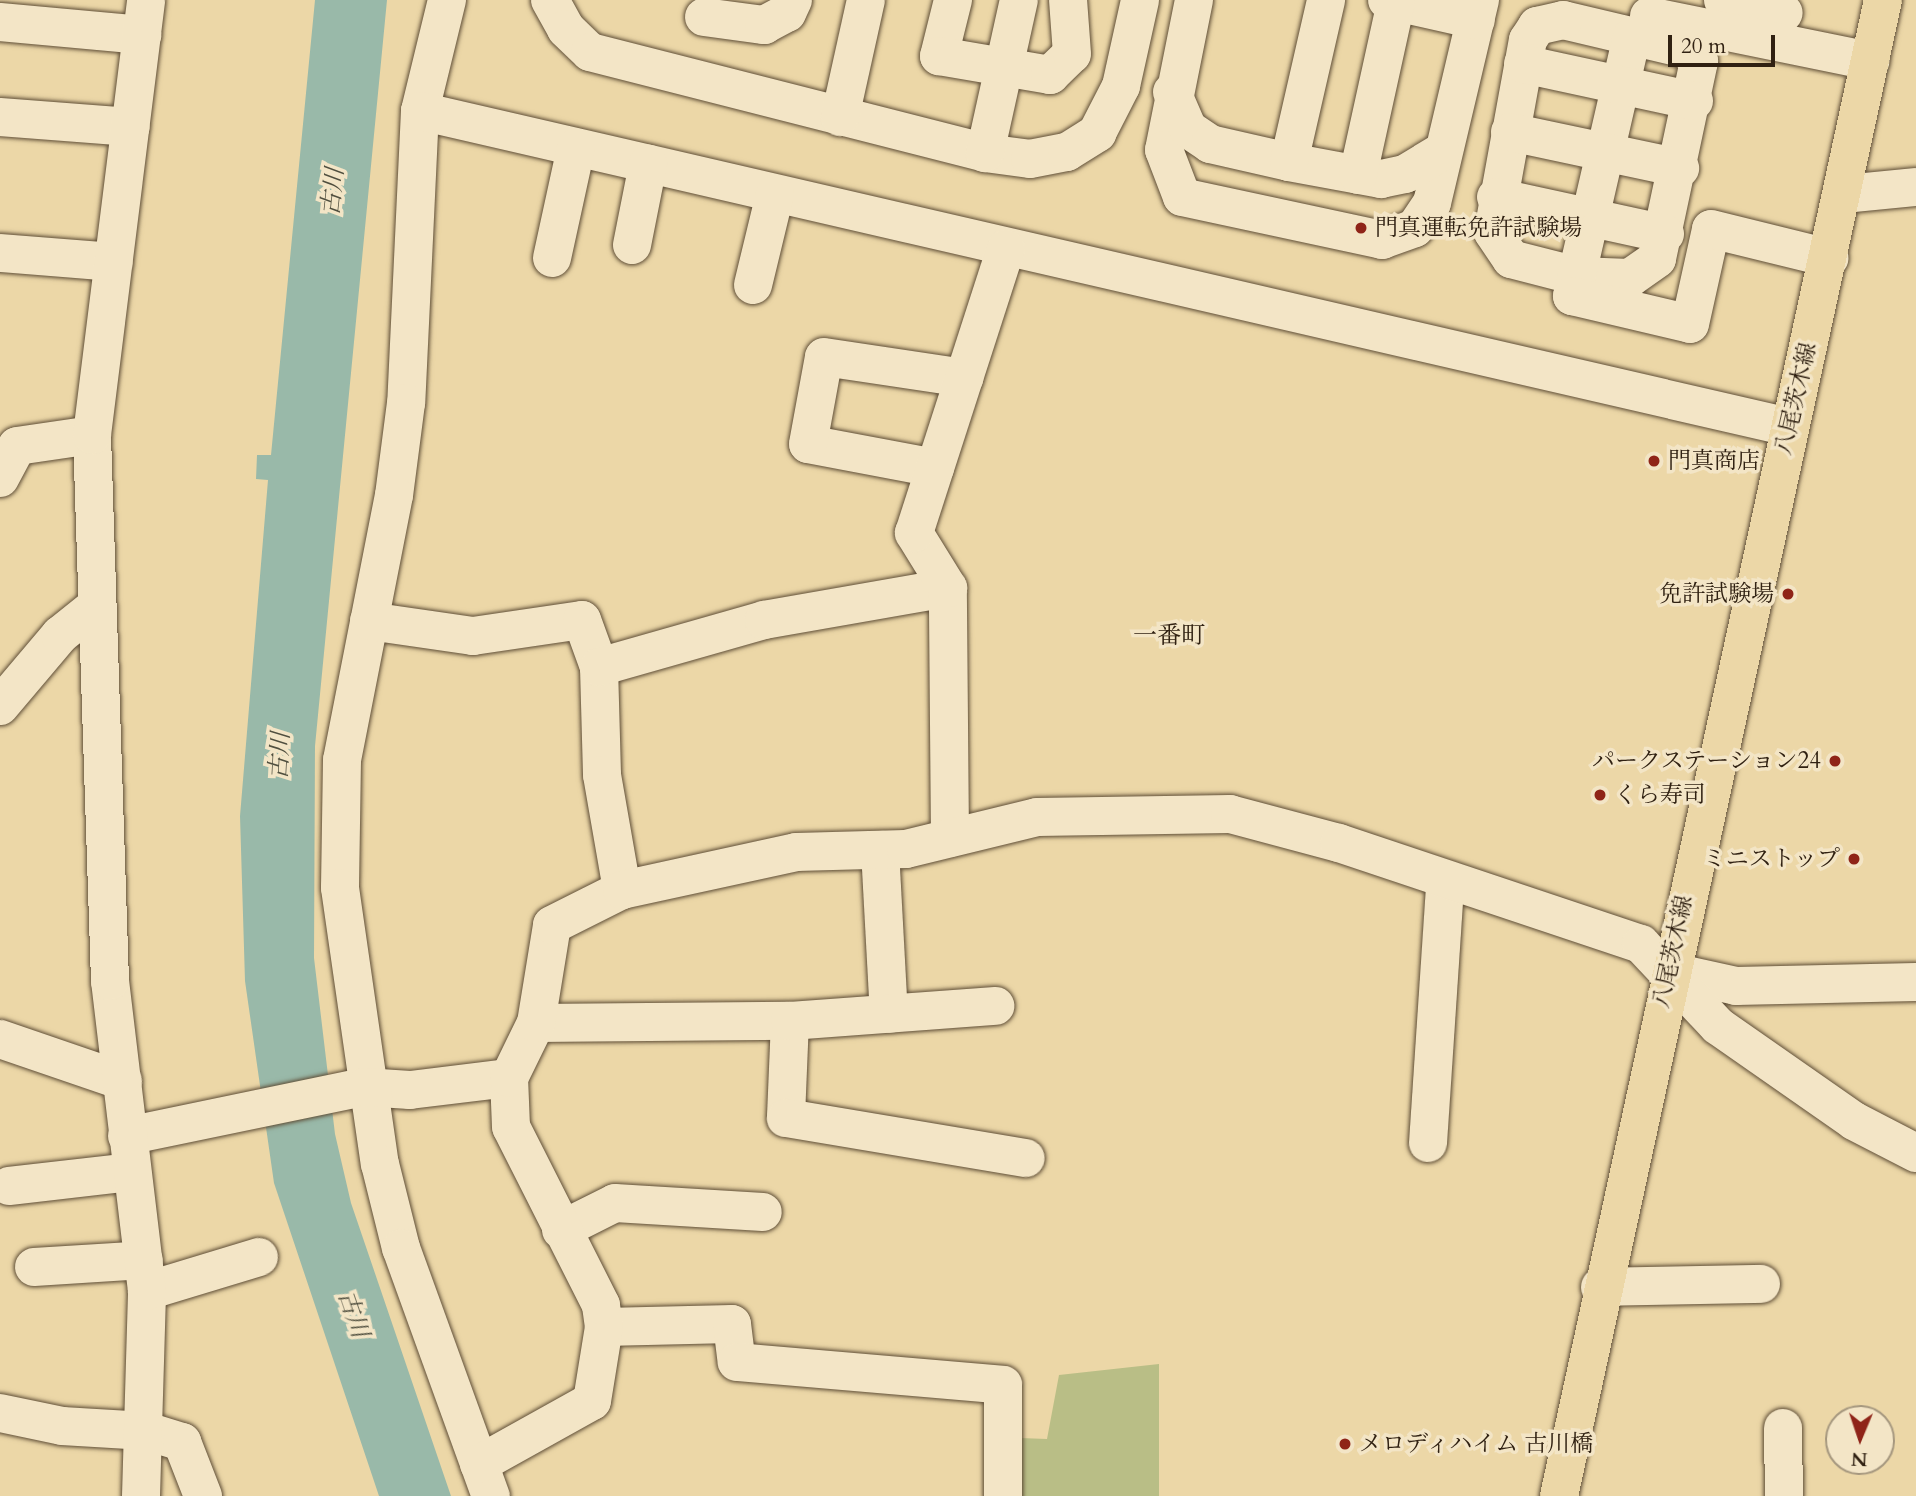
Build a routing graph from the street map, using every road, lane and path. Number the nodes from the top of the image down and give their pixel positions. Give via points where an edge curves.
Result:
1 (447, 0) edge
2 (550, 0) edge
3 (793, 0) edge
4 (866, 0) edge
5 (953, 0) edge
6 (1019, 0) edge
7 (1068, 0) edge
8 (1140, 0) edge
9 (1194, 0) edge
10 (1326, 0) edge
11 (1571, 0) edge
12 (1883, 0) edge
13 (1392, 1) edge
14 (1734, 1) edge
15 (702, 6) edge
16 (1478, 10) edge
17 (144, 18) edge
18 (1783, 18) edge
19 (0, 22) edge
20 (1632, 36) junction
21 (1870, 61) junction
22 (1523, 64) junction
23 (1003, 70) junction
24 (691, 78) junction
25 (1621, 85) junction
26 (1172, 92) junction
27 (1694, 101) junction
28 (420, 111) junction
29 (0, 117) edge
30 (840, 117) junction
31 (131, 127) junction
32 (1510, 132) junction
33 (576, 148) junction
34 (1441, 152) junction
35 (1605, 152) junction
36 (985, 153) junction
37 (1289, 162) junction
38 (648, 164) junction
39 (1679, 168) junction
40 (1357, 175) junction
41 (1916, 187) edge
42 (775, 194) junction
43 (1844, 194) junction
44 (1496, 197) junction
45 (1591, 218) junction
46 (1665, 234) junction
47 (632, 245) dead end
48 (1006, 248) junction
49 (0, 253) edge
50 (1829, 257) junction
51 (552, 258) dead end
52 (114, 262) junction
53 (1577, 276) junction
54 (753, 285) dead end
55 (964, 379) junction
56 (1790, 427) junction
57 (92, 435) junction
58 (5, 456) edge
59 (935, 468) junction
60 (948, 588) junction
61 (94, 608) junction
62 (369, 621) junction
63 (599, 667) junction
64 (0, 706) edge
65 (950, 838) junction
66 (880, 850) junction
67 (1445, 884) junction
68 (622, 890) junction
69 (1668, 971) junction
70 (1916, 982) edge
71 (996, 1006) dead end
72 (889, 1014) junction
73 (790, 1021) junction
74 (536, 1023) junction
75 (0, 1039) edge
76 (509, 1078) junction
77 (123, 1082) junction
78 (364, 1087) junction
79 (1428, 1143) dead end
80 (1916, 1153) edge
81 (130, 1154) junction
82 (1026, 1158) dead end
83 (9, 1186) dead end
84 (763, 1212) dead end
85 (561, 1230) junction
86 (259, 1257) dead end
87 (34, 1267) dead end
88 (146, 1275) junction
89 (1761, 1284) dead end
90 (1600, 1287) junction
91 (604, 1327) junction
92 (0, 1413) edge
93 (1783, 1428) dead end
94 (146, 1431) junction
95 (485, 1480) edge
96 (141, 1496) edge
97 (203, 1496) edge
98 (1003, 1496) edge
99 (1559, 1496) edge
100 (1784, 1496) edge

1 - 28 street
2 - 24 street via 566,29 590,52
3 - 15 street via 787,13 764,25
4 - 30 street
5 - 23 street via 939,56
6 - 23 street
7 - 23 street via 1072,54 1065,67 1050,75
8 - 36 street via 1121,86 1097,133 1067,152 1030,159
9 - 26 street
10 - 37 street
11 - 18 street
12 - 21 main road, 八尾茨木線
13 - 16 street
13 - 40 street
14 - 18 street
15 - 24 street
16 - 34 street
17 - 19 street
17 - 31 street
18 - 21 street
20 - 22 street via 1549,22 1528,40
20 - 25 street
20 - 27 street via 1686,49 1699,61
21 - 43 main road, 八尾茨木線
22 - 25 street
22 - 32 street
23 - 36 street
24 - 30 street
25 - 27 street
25 - 35 street
26 - 34 street via 1164,150 1182,197 1195,200 1382,240 1415,228 1432,203
26 - 37 street via 1188,129 1210,144
27 - 39 street
28 - 33 street
28 - 62 street via 406,403
29 - 31 street
30 - 36 street
31 - 52 street
32 - 35 street
32 - 44 street
33 - 38 street
33 - 51 street
34 - 40 street via 1405,174
35 - 39 street
35 - 45 street
37 - 40 street
38 - 42 street
38 - 47 street
39 - 46 street
41 - 43 street
42 - 48 street
42 - 54 street
43 - 50 main road, 八尾茨木線
44 - 45 street
44 - 53 street via 1493,232 1511,259
45 - 46 street
45 - 53 street
46 - 53 street via 1657,259 1644,272 1611,281
48 - 55 street
48 - 56 street
49 - 52 street
50 - 53 street via 1711,229 1690,324 1572,296
50 - 56 main road, 八尾茨木線
52 - 57 street
55 - 59 street
55 - 59 street via 824,357 808,444
56 - 69 main road, 八尾茨木線
57 - 58 street
57 - 61 street
59 - 60 street via 914,533
60 - 63 street via 764,620
60 - 65 street
61 - 64 street via 60,635
61 - 77 street via 110,981
62 - 63 street via 473,636 582,620
62 - 78 street via 342,760 340,888
63 - 68 street via 602,775
65 - 66 street
65 - 67 street via 1037,817 1230,814 1339,843
66 - 68 street via 796,852
66 - 72 street
67 - 69 street via 1641,944
67 - 79 street
68 - 74 street via 552,925
69 - 70 street via 1736,986
69 - 80 street via 1718,1026 1854,1121
69 - 90 main road, 八尾茨木線
71 - 72 street
72 - 73 street
73 - 74 street
73 - 82 street via 786,1118
74 - 76 street
75 - 77 street
76 - 78 street via 410,1090
76 - 85 street via 510,1127
77 - 81 street
78 - 81 street via 239,1116
78 - 95 street via 401,1248
81 - 83 street
81 - 88 street
84 - 85 street via 615,1203
85 - 91 street via 601,1305
86 - 88 street
87 - 88 street
88 - 94 street
89 - 90 street
90 - 99 main road, 八尾茨木線
91 - 95 street via 592,1401
91 - 98 street via 732,1324 737,1362 1003,1385
92 - 94 street
93 - 100 street
94 - 96 street
94 - 97 street via 182,1442

